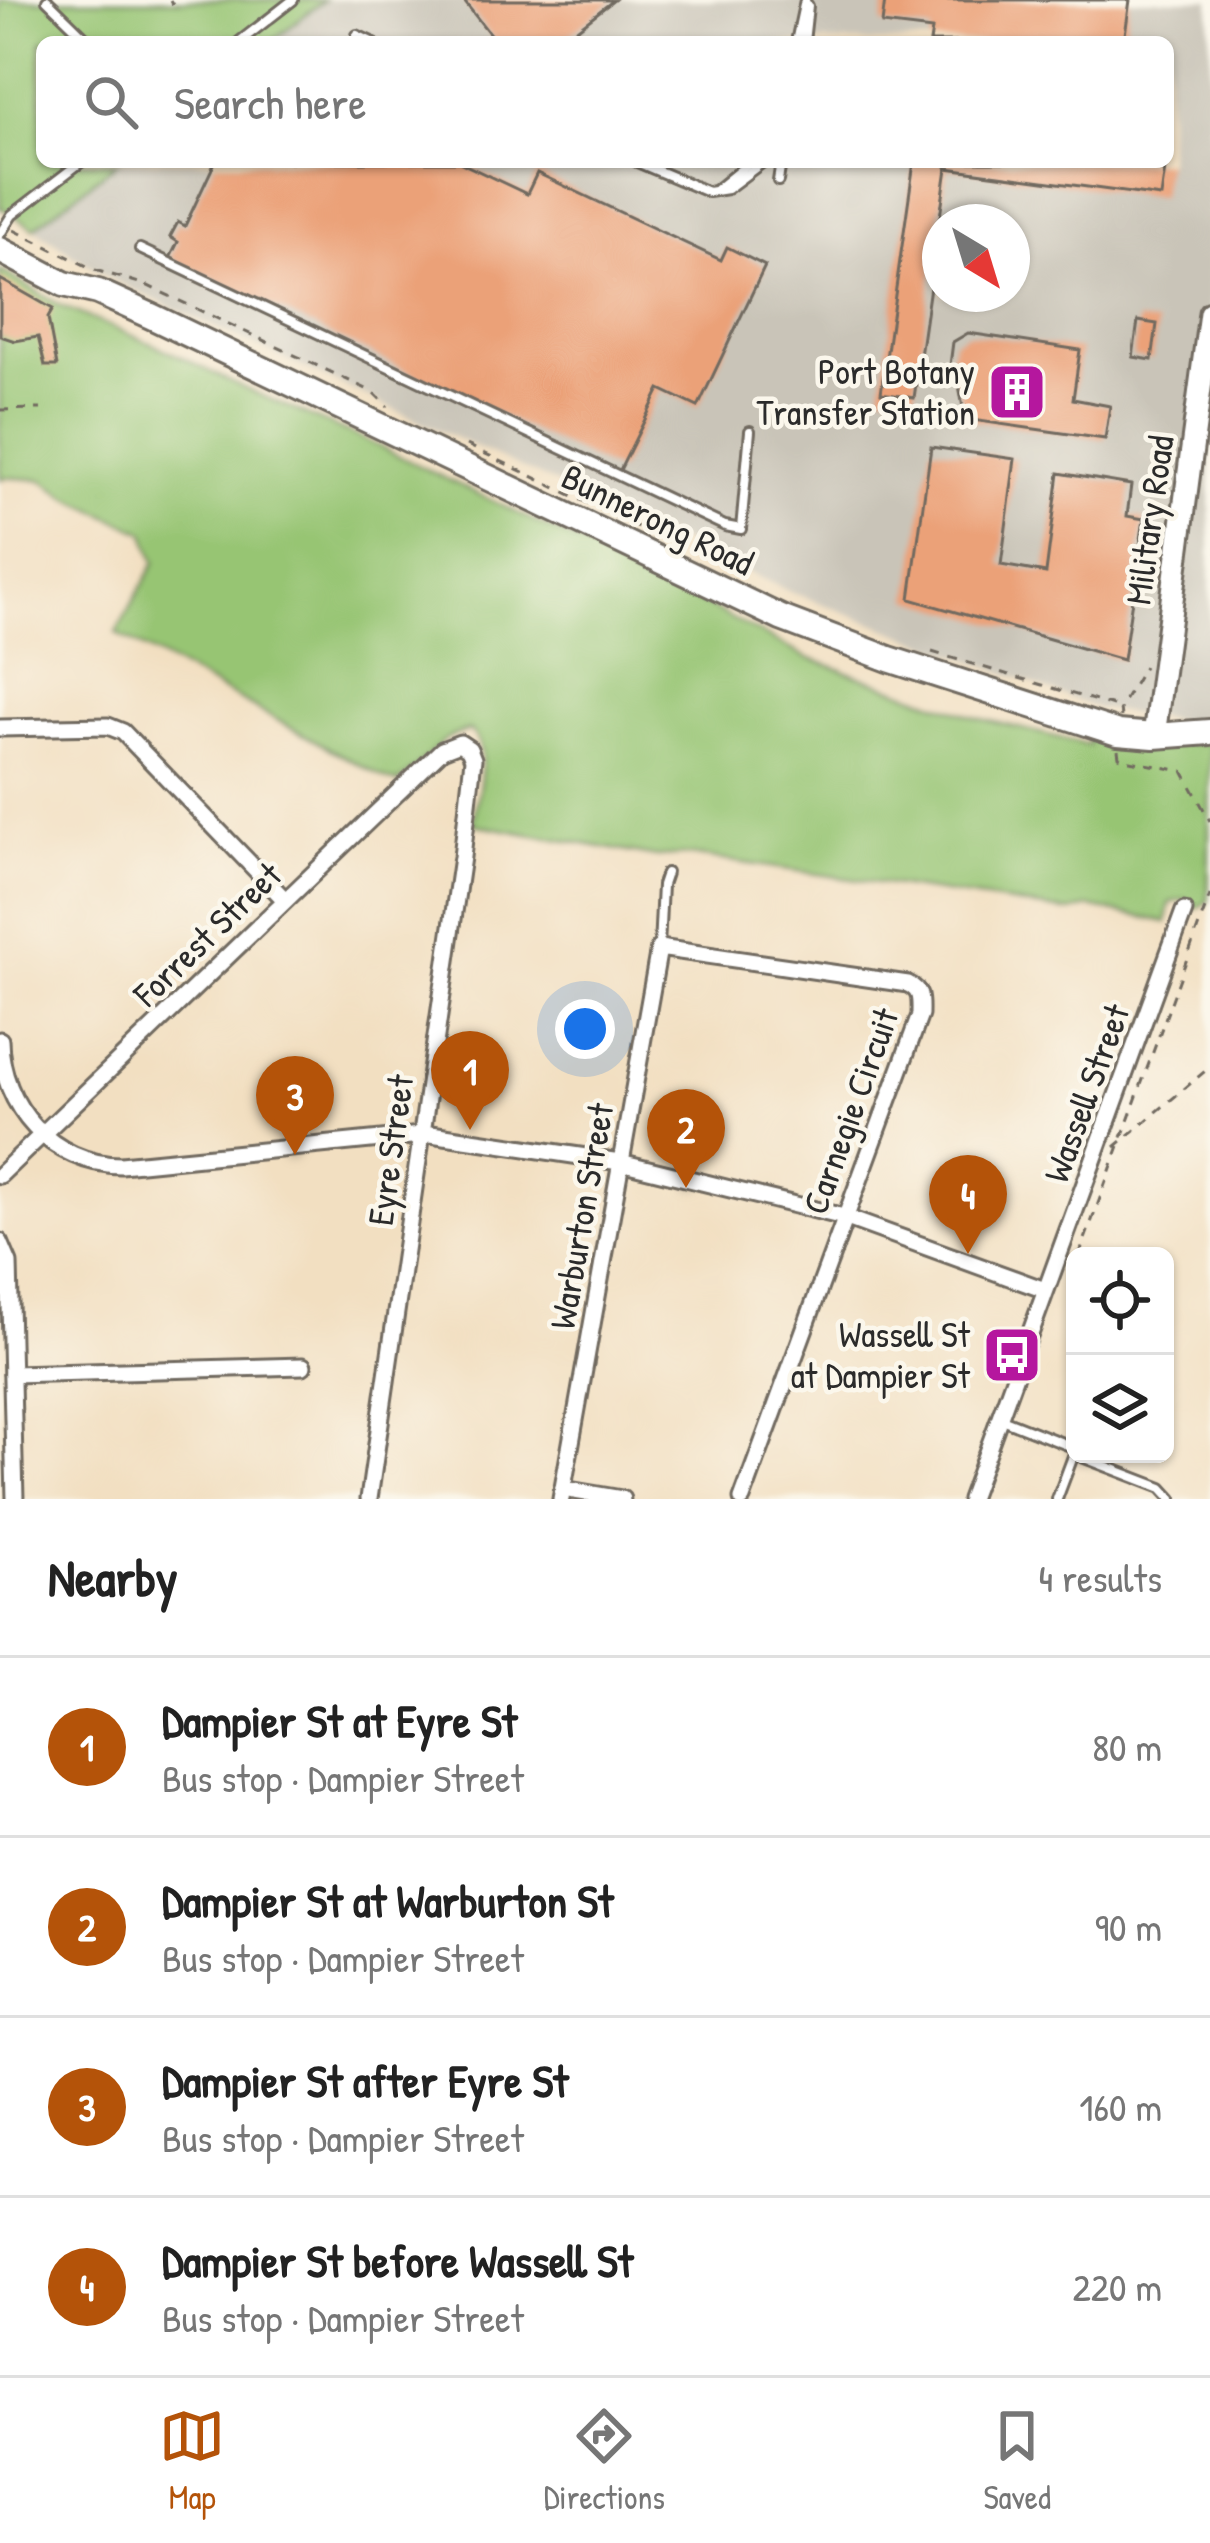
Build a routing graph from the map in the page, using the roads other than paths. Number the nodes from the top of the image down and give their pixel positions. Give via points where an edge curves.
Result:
1 (47, 0) edge
2 (293, 0) edge
3 (805, 1) edge
4 (84, 36) edge
5 (247, 36) edge
6 (801, 36) edge
7 (75, 168) edge
8 (650, 168) edge
9 (743, 168) edge
10 (755, 168) edge
11 (780, 168) edge
12 (778, 181) dead end
13 (716, 190) junction
14 (0, 203) edge
15 (4, 235) edge
16 (140, 249) dead end
17 (1210, 313) edge
18 (751, 431) dead end
19 (0, 728) edge
20 (1210, 732) edge
21 (1154, 736) junction
22 (460, 743) joint
23 (665, 873) dead end
24 (285, 900) junction
25 (1184, 911) dead end
26 (659, 948) junction
27 (0, 1040) edge
28 (45, 1134) junction
29 (423, 1134) junction
30 (620, 1162) junction
31 (0, 1175) edge
32 (844, 1217) junction
33 (0, 1242) edge
34 (1045, 1290) junction
35 (303, 1366) dead end
36 (12, 1374) junction
37 (999, 1418) junction
38 (1066, 1447) edge
39 (1070, 1463) edge
40 (1103, 1463) edge
41 (562, 1494) edge
42 (15, 1499) edge
43 (369, 1499) edge
44 (622, 1499) edge
45 (742, 1499) edge
46 (970, 1499) edge
47 (1057, 1499) edge
48 (1172, 1499) edge

1 - 4 lane
2 - 5 lane
3 - 6 lane
7 - 15 lane
8 - 13 lane
9 - 13 lane
10 - 13 lane
11 - 12 lane
14 - 15 lane
15 - 21 main road, Bunnerong Road via 98,292 782,618 1118,733
16 - 18 lane via 724,526 741,529
17 - 21 street, Military Road
19 - 24 street via 108,726 123,733
20 - 21 main road, Bunnerong Road
22 - 24 street, Forrest Street via 442,750
22 - 29 street, Eyre Street via 473,759
23 - 26 lane, Warburton Street
24 - 28 street, Forrest Street
25 - 34 street, Wassell Street
26 - 30 street, Warburton Street
26 - 32 street, Carnegie Circuit via 917,988 920,1015
27 - 28 street via 7,1088
28 - 29 street via 70,1156 99,1165
28 - 31 street, Forrest Street
29 - 30 street
29 - 43 street, Eyre Street
30 - 32 street
30 - 41 street, Warburton Street
32 - 34 street
32 - 45 street, Carnegie Circuit
33 - 36 street via 9,1263
34 - 37 street, Wassell Street
35 - 36 street
36 - 42 street
37 - 38 lane
37 - 46 street, Wassell Street
39 - 47 lane
40 - 48 lane
41 - 44 street

